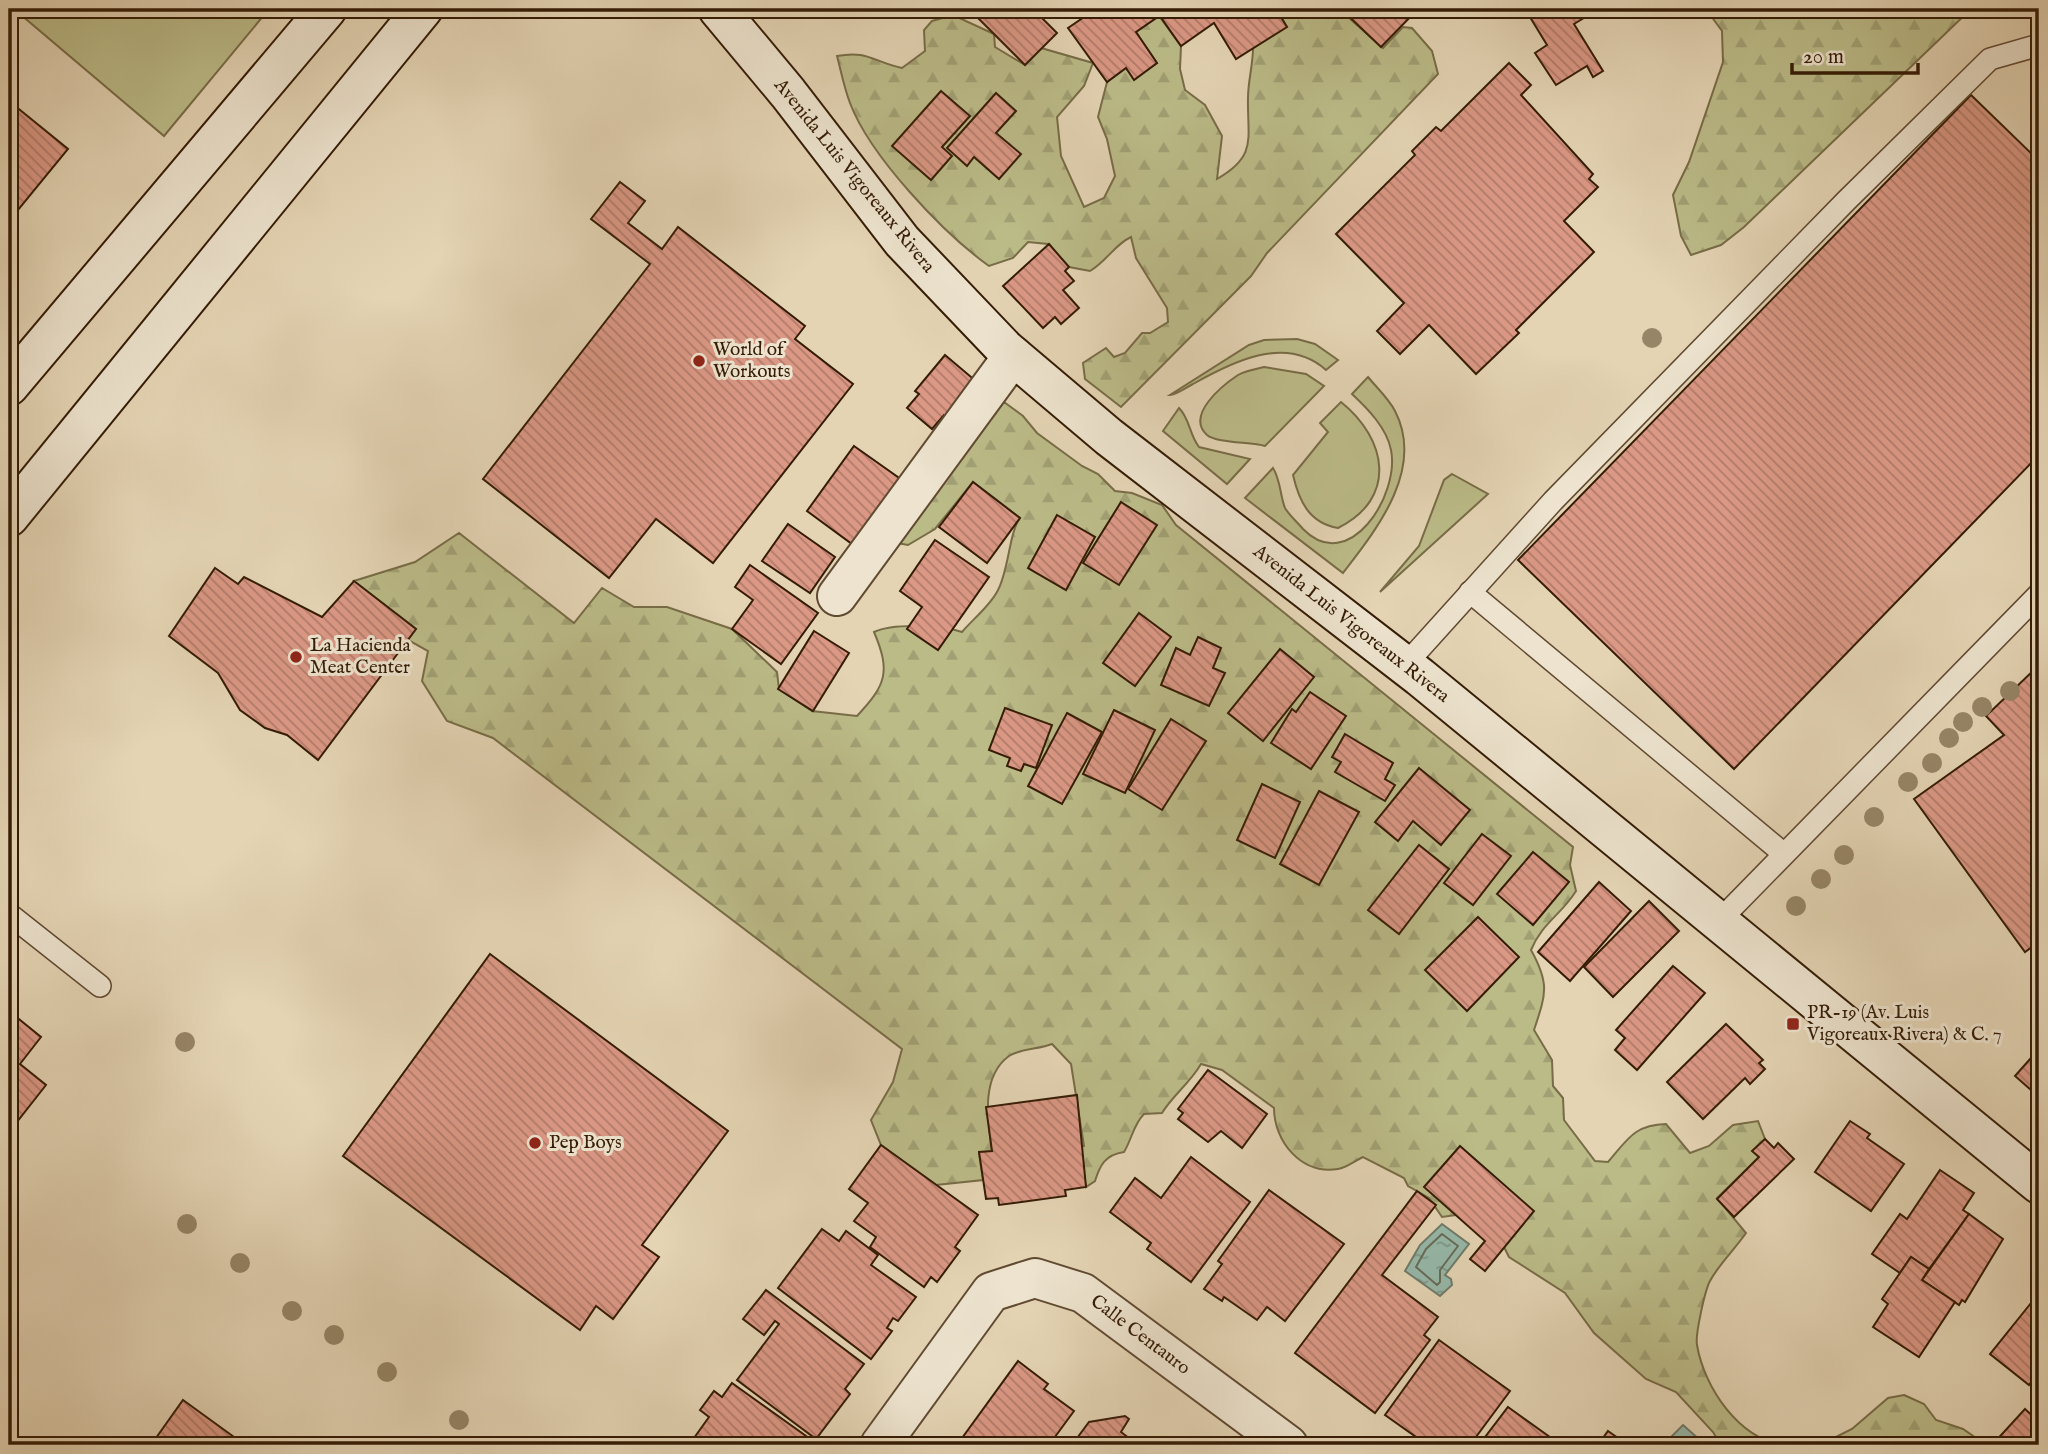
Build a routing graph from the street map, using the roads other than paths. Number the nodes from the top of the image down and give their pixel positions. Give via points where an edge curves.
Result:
1 (327, 9) edge
2 (423, 9) edge
3 (718, 9) edge
4 (2039, 45) edge
5 (1013, 356) junction
6 (9, 386) edge
7 (9, 517) edge
8 (1470, 592) junction
9 (2039, 594) edge
10 (837, 596) dead end
11 (1405, 665) junction
12 (1784, 854) junction
13 (9, 914) edge
14 (1720, 920) junction
15 (100, 986) dead end
16 (2039, 1184) edge
17 (880, 1445) edge
18 (1288, 1445) edge

1 - 6 main road
2 - 7 main road
3 - 5 main road, Avenida Luis Vigoreaux Rivera via 902,241
4 - 8 lane via 1990,59 1592,461
5 - 10 main road
5 - 11 main road, Avenida Luis Vigoreaux Rivera via 1109,437
8 - 11 lane
8 - 12 lane
9 - 12 lane
11 - 14 main road, Avenida Luis Vigoreaux Rivera
12 - 14 lane
13 - 15 lane
14 - 16 main road, Avenida Luis Vigoreaux Rivera
17 - 18 main road, Calle Centauro via 991,1292 1035,1278 1083,1293

